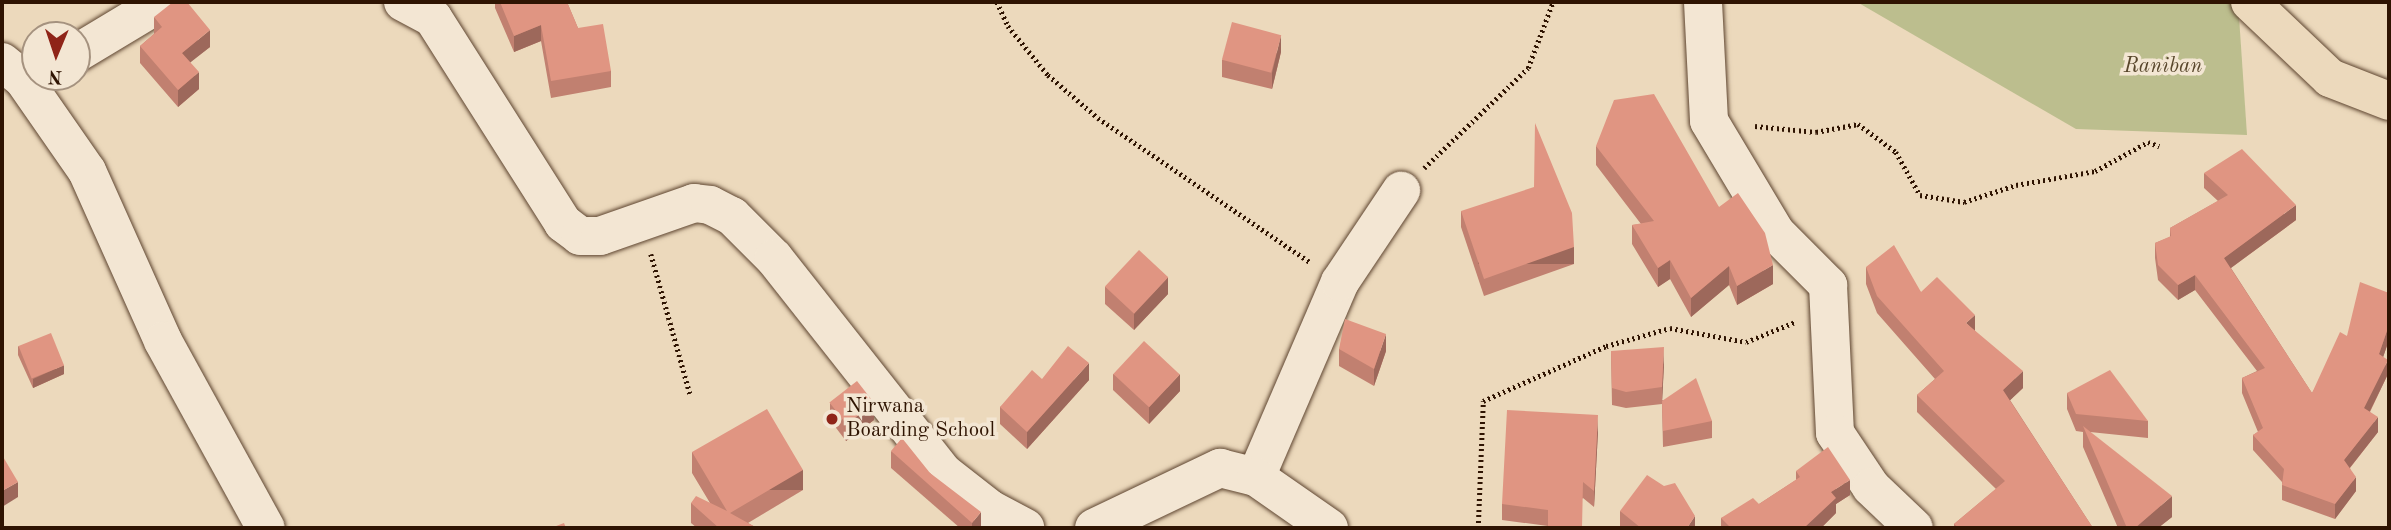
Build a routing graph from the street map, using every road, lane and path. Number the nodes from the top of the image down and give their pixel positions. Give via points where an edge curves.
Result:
1 (162, 2) edge
2 (402, 2) edge
3 (997, 2) edge
4 (1553, 2) edge
5 (1703, 2) edge
6 (2249, 2) edge
7 (91, 46) edge
8 (20, 71) edge
9 (2389, 101) edge
10 (1709, 121) junction
11 (2159, 146) dead end
12 (1401, 191) joint
13 (644, 223) junction
14 (1340, 282) junction
15 (1831, 332) junction
16 (690, 394) dead end
17 (1256, 477) junction
18 (265, 528) edge
19 (1025, 528) edge
20 (1094, 528) edge
21 (1329, 528) edge
22 (1478, 528) edge
23 (1914, 528) edge

1 - 7 street
2 - 13 street via 433,18 563,223 580,236 600,236
3 - 14 path via 1008,26 1048,75 1098,118
4 - 12 path via 1528,68
5 - 10 street
6 - 9 main road via 2330,78
8 - 18 street via 87,171 163,341
10 - 11 path via 1816,132 1858,124 1896,152 1920,195 1964,202 2016,185 2095,171 2148,142
10 - 15 street via 1776,233 1828,285
12 - 14 street
13 - 16 path
13 - 19 street via 694,203 732,216 774,258 944,473 990,509
14 - 17 street
15 - 22 path via 1802,319 1745,342 1670,328 1606,346 1483,401
15 - 23 street via 1835,433 1871,487
17 - 20 street via 1220,468
17 - 21 street

